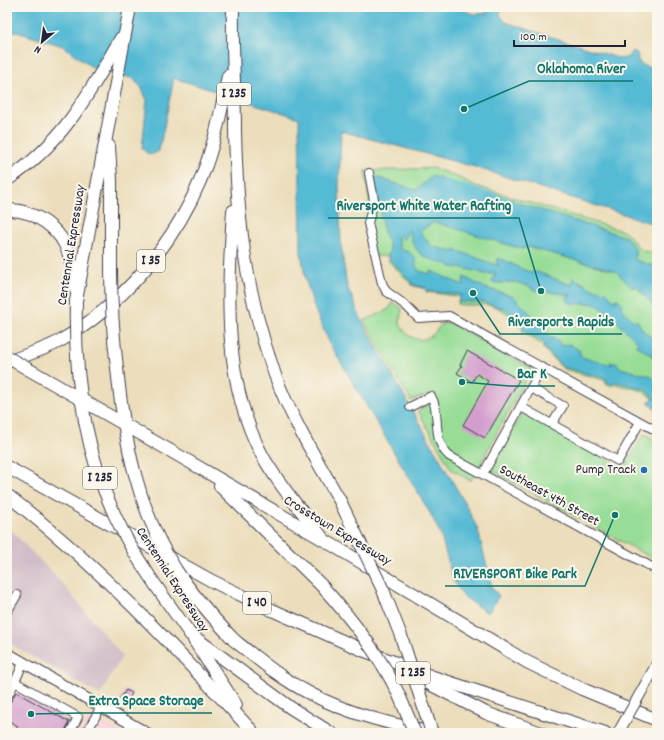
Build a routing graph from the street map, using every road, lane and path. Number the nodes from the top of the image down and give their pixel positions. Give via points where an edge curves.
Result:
1 (130, 7) edge
2 (233, 7) edge
3 (125, 30) junction
4 (232, 57) junction
5 (107, 129) junction
6 (235, 161) junction
7 (371, 178) dead end
8 (7, 180) edge
9 (7, 210) edge
10 (76, 301) junction
11 (7, 358) edge
12 (7, 362) edge
13 (542, 368) junction
14 (531, 388) junction
15 (410, 407) dead end
16 (520, 407) junction
17 (640, 422) junction
18 (552, 424) junction
19 (657, 431) edge
20 (7, 467) edge
21 (206, 473) junction
22 (483, 474) junction
23 (7, 495) edge
24 (324, 540) junction
25 (657, 570) edge
26 (17, 595) dead end
27 (7, 612) edge
28 (190, 634) junction
29 (365, 651) junction
30 (7, 653) edge
31 (24, 663) junction
32 (657, 664) edge
33 (15, 682) junction
34 (7, 697) edge
35 (100, 707) junction
36 (657, 720) edge
37 (87, 730) edge
38 (253, 732) edge
39 (70, 733) edge
40 (98, 733) edge
41 (147, 733) edge
42 (331, 733) edge
43 (415, 733) edge
44 (432, 733) edge
45 (541, 733) edge
46 (604, 733) edge
47 (618, 733) edge

1 - 3 highway, Centennial Expressway
2 - 4 highway, I 35
3 - 5 highway, Centennial Expressway / I 235
3 - 8 highway via 65,129 48,147
4 - 6 highway, I 235
4 - 12 highway, I 35 via 218,126 200,181 185,211 156,256 111,304 61,340
5 - 10 highway, Centennial Expressway / I 235
5 - 44 highway, bridge via 112,180 111,269 121,412 132,466 155,531 176,570 197,598 234,640 271,669 312,695 362,716
6 - 24 highway via 230,252 231,342 236,383 245,415 263,456
6 - 44 highway, I 235, bridge via 242,247 250,291 276,377 294,417 367,556 401,636
7 - 13 street via 374,200 368,223 386,291 405,304 418,318 449,316
9 - 10 highway via 31,215 43,221 57,234 69,254
10 - 28 highway, Centennial Expressway / I 235, bridge via 77,375 85,427 100,477 121,529 134,552
11 - 21 highway, Crosstown Expressway, bridge
13 - 14 street
13 - 17 street
14 - 16 street
14 - 18 street via 562,406
15 - 22 street, Southeast 4th Street via 431,396 436,406 436,426 440,443 449,456
16 - 18 street
16 - 22 street
17 - 18 street via 618,461
17 - 19 street
20 - 29 highway, I 40 via 212,582
21 - 24 highway, Crosstown Expressway
21 - 43 highway, bridge via 321,585 358,629 397,693
22 - 25 street, Southeast 4th Street
23 - 38 highway via 77,554 142,615
24 - 36 highway, Crosstown Expressway via 527,662 582,689
26 - 27 street
28 - 38 highway, Centennial Expressway / I 235
28 - 42 highway via 291,708
29 - 45 highway via 486,712
29 - 46 highway, I 40 via 436,678
30 - 31 main road
31 - 33 street
31 - 35 main road
32 - 47 main road, bridge
33 - 34 street
33 - 39 street via 78,717
35 - 37 street
35 - 41 main road
37 - 40 street

